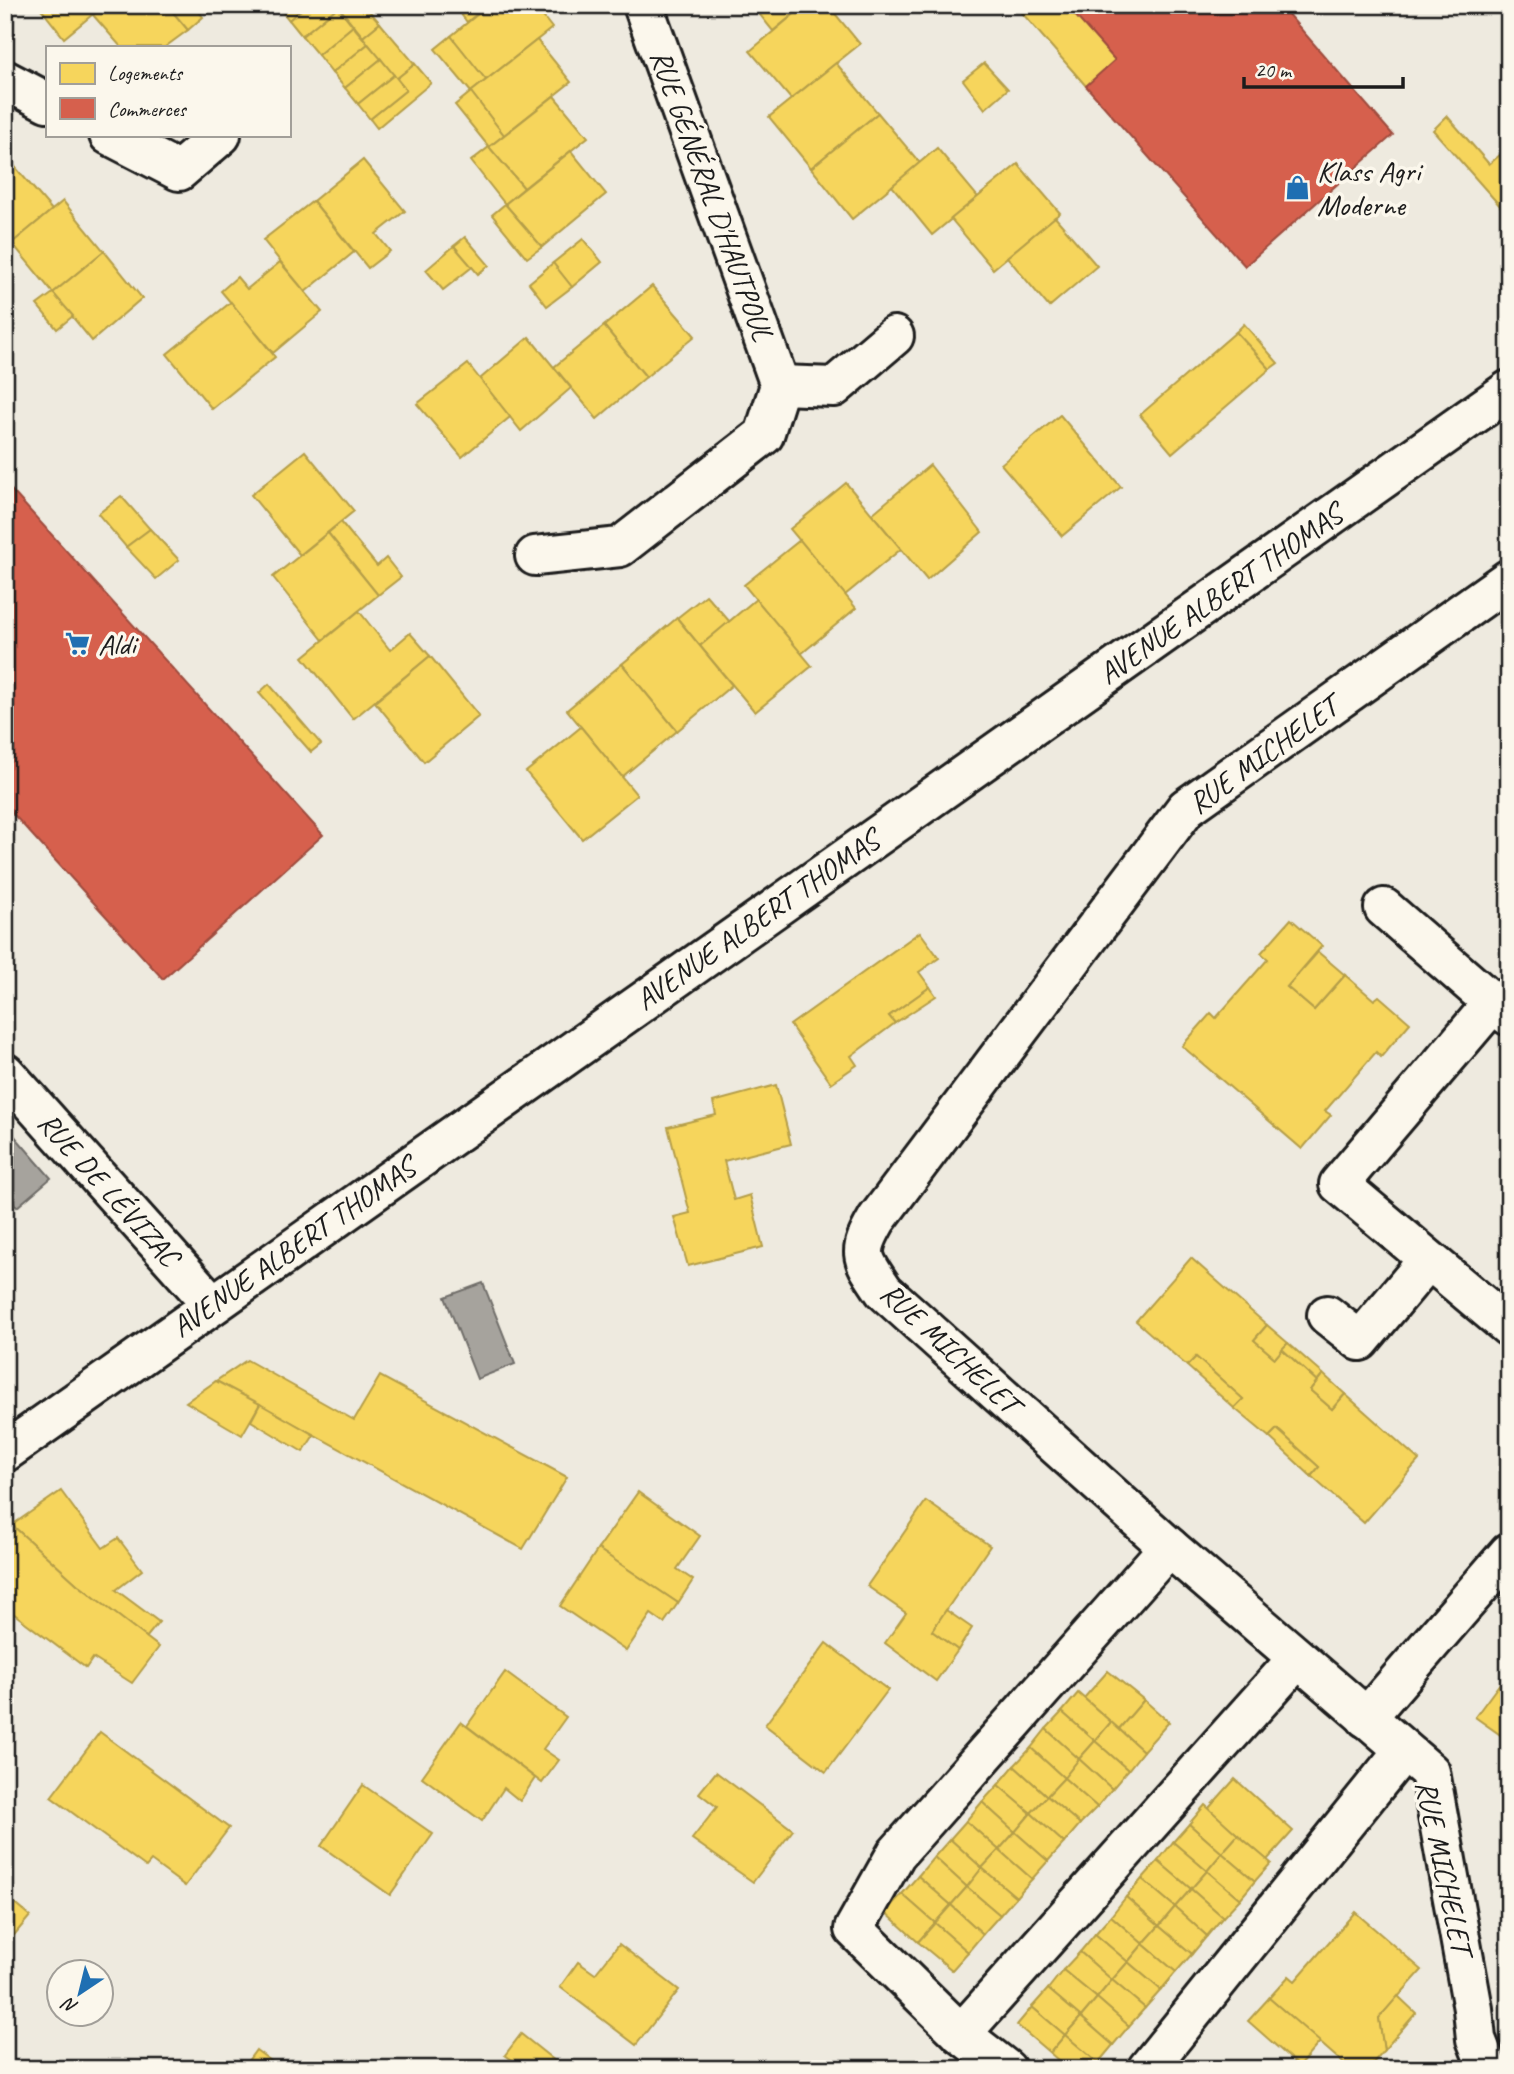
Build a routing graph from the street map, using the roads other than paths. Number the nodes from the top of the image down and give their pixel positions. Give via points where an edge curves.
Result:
1 (643, 5) edge
2 (5, 80) edge
3 (46, 101) edge
4 (111, 136) edge
5 (220, 136) edge
6 (894, 336) dead end
7 (780, 385) junction
8 (1509, 390) edge
9 (535, 556) dead end
10 (1509, 579) edge
11 (1384, 908) dead end
12 (1501, 1009) edge
13 (5, 1073) edge
14 (1428, 1260) junction
15 (212, 1304) junction
16 (1327, 1315) dead end
17 (1508, 1327) edge
18 (1509, 1335) edge
19 (5, 1452) edge
20 (1169, 1547) junction
21 (1509, 1553) edge
22 (1297, 1659) junction
23 (1366, 1718) junction
24 (1404, 1750) junction
25 (961, 2034) junction
26 (1482, 2054) edge
27 (1006, 2069) edge
28 (1147, 2069) edge

1 - 7 street, RUE GÉNÉRAL D'HAUTPOUL
2 - 3 street
4 - 5 street via 179,171
6 - 7 street via 834,387
7 - 9 street via 764,435 620,547
8 - 15 street, AVENUE ALBERT THOMAS
10 - 20 street, RUE MICHELET via 1186,808 923,1154 864,1240 863,1261 884,1291
11 - 12 street
12 - 14 street via 1339,1184
13 - 15 street, RUE DE LÉVIZAC
14 - 16 street via 1360,1341
14 - 17 street
15 - 19 street, AVENUE ALBERT THOMAS
17 - 18 street
20 - 22 street, RUE MICHELET
20 - 25 street via 896,1854 853,1929
21 - 23 street
22 - 23 street, RUE MICHELET
22 - 25 street
23 - 24 street, RUE MICHELET
24 - 26 street, RUE MICHELET via 1430,1772
24 - 28 street
25 - 27 street

